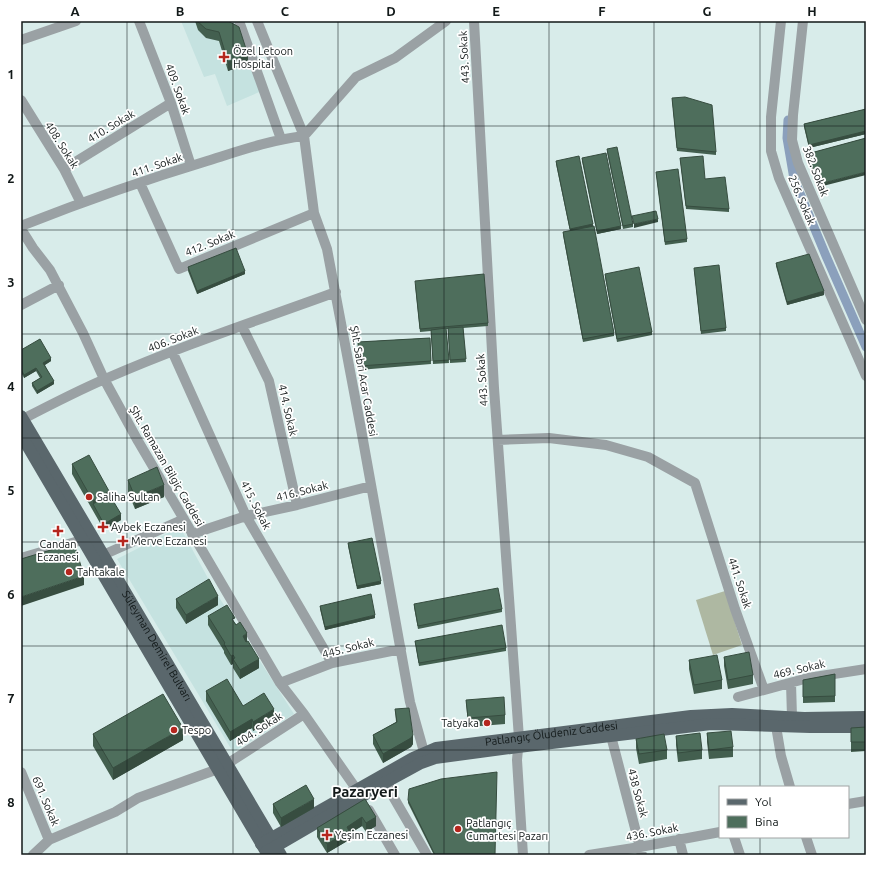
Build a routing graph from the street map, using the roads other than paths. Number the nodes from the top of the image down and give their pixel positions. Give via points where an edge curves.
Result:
1 (76, 21) edge
2 (139, 21) edge
3 (239, 21) edge
4 (257, 21) edge
5 (446, 21) edge
6 (474, 21) edge
7 (781, 21) edge
8 (803, 21) edge
9 (21, 40) edge
10 (21, 100) edge
11 (171, 103) junction
12 (304, 136) junction
13 (281, 139) junction
14 (191, 166) junction
15 (64, 169) junction
16 (140, 183) junction
17 (82, 203) junction
18 (314, 213) junction
19 (21, 228) edge
20 (59, 285) junction
21 (336, 292) junction
22 (21, 305) edge
23 (866, 320) edge
24 (242, 326) junction
25 (172, 351) junction
26 (866, 376) edge
27 (104, 379) junction
28 (22, 417) edge
29 (21, 434) edge
30 (498, 440) junction
31 (371, 486) junction
32 (297, 505) junction
33 (246, 516) junction
34 (184, 519) junction
35 (192, 534) junction
36 (86, 537) junction
37 (103, 555) junction
38 (21, 558) edge
39 (401, 649) junction
40 (332, 663) junction
41 (866, 669) edge
42 (280, 683) junction
43 (791, 683) junction
44 (764, 690) junction
45 (738, 697) dead end
46 (304, 714) junction
47 (792, 717) junction
48 (866, 717) edge
49 (776, 726) junction
50 (866, 727) edge
51 (611, 736) junction
52 (518, 742) junction
53 (424, 752) junction
54 (222, 767) junction
55 (21, 772) edge
56 (388, 781) junction
57 (790, 786) edge
58 (359, 794) junction
59 (866, 801) edge
60 (849, 804) edge
61 (719, 832) edge
62 (734, 838) edge
63 (806, 838) edge
64 (679, 839) junction
65 (49, 840) junction
66 (270, 848) edge
67 (641, 851) edge
68 (36, 854) edge
69 (601, 854) edge
70 (395, 855) edge
71 (427, 855) edge
72 (523, 855) edge
73 (589, 855) edge
74 (683, 855) edge
75 (740, 855) edge
76 (812, 855) edge

1 - 9 street
2 - 11 street, 409. Sokak
3 - 13 street
4 - 12 street, Şht. Sabri Acar Caddesi
5 - 12 street via 395,58 356,77
6 - 30 street, 443. Sokak
7 - 26 street, 256. Sokak via 773,88 771,151 779,178
8 - 23 street, 382. Sokak via 792,140 798,164
10 - 15 street, 408. Sokak
11 - 14 street, 409. Sokak
11 - 15 street, 410. Sokak
12 - 13 street, 411. Sokak
12 - 18 street, Şht. Sabri Acar Caddesi
13 - 14 street, 411. Sokak
14 - 16 street, 411. Sokak
15 - 17 street, 408. Sokak
16 - 17 street, 411. Sokak
16 - 18 street, 412. Sokak via 179,269
17 - 19 street, 411. Sokak
18 - 21 street, Şht. Sabri Acar Caddesi via 327,249
19 - 20 street, Şht. Ramazan Bilgiç Caddesi
20 - 22 street
20 - 27 street, Şht. Ramazan Bilgiç Caddesi
21 - 24 street, 406. Sokak
21 - 31 street, Şht. Sabri Acar Caddesi
24 - 25 street, 406. Sokak
24 - 32 street, 414. Sokak via 269,381
25 - 27 street, 406. Sokak
25 - 33 street, 415. Sokak
27 - 28 street, 406. Sokak
27 - 34 street, Şht. Ramazan Bilgiç Caddesi
28 - 36 main road, Süleyman Demirel Bulvarı
29 - 36 main road, Süleyman Demirel Bulvarı
30 - 44 street, 441. Sokak via 550,438 606,445 648,457 695,483
30 - 52 street, 443. Sokak
31 - 32 street, 416. Sokak
31 - 39 street, Şht. Sabri Acar Caddesi
32 - 33 street, 416. Sokak
33 - 35 street, 416. Sokak
33 - 40 street, 415. Sokak
34 - 35 street, Şht. Ramazan Bilgiç Caddesi
34 - 37 street
35 - 42 street, Şht. Ramazan Bilgiç Caddesi
36 - 37 main road, Süleyman Demirel Bulvarı
36 - 38 street
36 - 54 main road, Süleyman Demirel Bulvarı
37 - 54 main road, Süleyman Demirel Bulvarı
39 - 40 street, 445. Sokak
39 - 53 street, Şht. Sabri Acar Caddesi via 410,702
40 - 42 street, 445. Sokak
41 - 43 street, 469. Sokak
42 - 46 street, Şht. Ramazan Bilgiç Caddesi
43 - 44 street, 469. Sokak
43 - 47 street
44 - 45 street, 469. Sokak
46 - 54 street, 404. Sokak
46 - 58 street, Şht. Ramazan Bilgiç Caddesi
47 - 48 main road, Patlangıç Öludeniz Caddesi
47 - 52 main road, Patlangıç Öludeniz Caddesi via 732,714 691,716
49 - 50 main road, Patlangıç Öludeniz Caddesi
49 - 51 main road, Patlangıç Öludeniz Caddesi via 710,724
49 - 57 street
51 - 52 main road, Patlangıç Öludeniz Caddesi
51 - 67 street, 438 Sokak
52 - 53 main road, Patlangıç Öludeniz Caddesi via 445,746
52 - 56 main road, Patlangıç Öludeniz Caddesi via 435,758
52 - 72 street, 443. Sokak
53 - 58 main road, Patlangıç Öludeniz Caddesi
54 - 65 street, 404. Sokak via 138,798 115,812
54 - 66 main road, Süleyman Demirel Bulvarı
55 - 65 street, 691. Sokak
56 - 58 main road, Patlangıç Öludeniz Caddesi
56 - 71 street via 391,793
58 - 66 main road, Patlangıç Öludeniz Caddesi
58 - 70 street, Şht. Ramazan Bilgiç Caddesi
59 - 60 street
61 - 64 street, 436. Sokak
62 - 75 street
63 - 76 street
64 - 67 street, 436. Sokak
64 - 74 street
65 - 68 street
67 - 69 street, 436. Sokak
69 - 73 street, 436. Sokak

